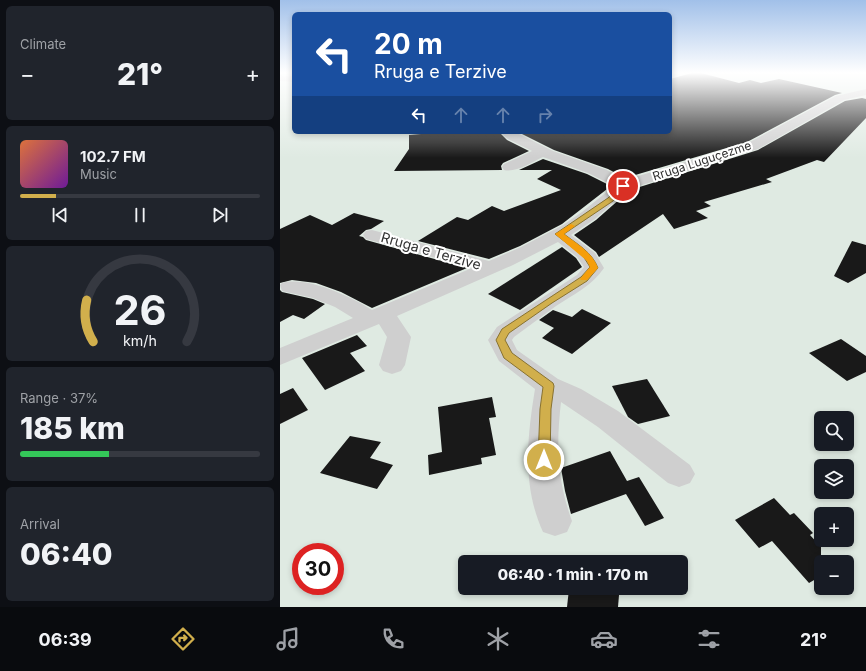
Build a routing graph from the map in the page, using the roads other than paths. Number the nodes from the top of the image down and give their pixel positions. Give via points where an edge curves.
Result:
1 (833, 101) edge
2 (510, 134) edge
3 (544, 151) junction
4 (509, 167) dead end
5 (623, 186) junction
6 (372, 234) dead end
7 (559, 234) junction
8 (490, 267) junction
9 (289, 288) dead end
10 (377, 317) junction
11 (280, 357) edge
12 (392, 365) dead end
13 (549, 386) junction
14 (679, 474) dead end
15 (555, 521) dead end

1 - 5 street, Rruga Luguçezme via 753,146
2 - 3 street
3 - 4 street
3 - 5 street via 600,172
5 - 7 street, Rruga e Terzive via 611,199
6 - 8 street, Rruga e Terzive
7 - 8 street, Rruga e Terzive
7 - 13 street via 586,254 594,268 584,279 505,332 500,340 508,355
8 - 10 street, Rruga e Terzive
9 - 10 street via 315,292
10 - 11 street, Rruga e Terzive
10 - 12 street via 393,326 399,337
13 - 14 street via 571,396 608,419
13 - 15 street via 545,415 545,484

